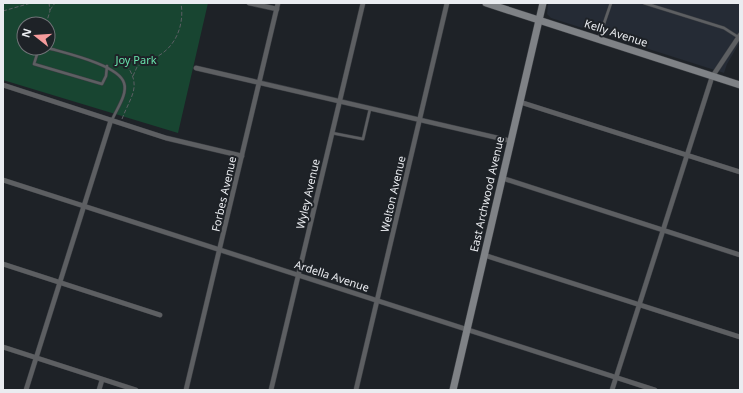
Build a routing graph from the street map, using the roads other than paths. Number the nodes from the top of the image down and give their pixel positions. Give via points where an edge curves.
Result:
1 (249, 3) edge
2 (278, 3) edge
3 (363, 3) edge
4 (447, 3) edge
5 (486, 3) edge
6 (543, 3) edge
7 (611, 3) edge
8 (644, 3) edge
9 (277, 9) junction
10 (539, 20) junction
11 (739, 36) edge
12 (599, 39) junction
13 (56, 51) edge
14 (36, 56) edge
15 (108, 68) junction
16 (196, 68) dead end
17 (712, 77) junction
18 (260, 82) junction
19 (3, 85) edge
20 (740, 85) edge
21 (340, 102) junction
22 (520, 102) junction
23 (370, 108) junction
24 (111, 120) junction
25 (420, 120) junction
26 (332, 133) junction
27 (511, 141) junction
28 (687, 155) junction
29 (242, 156) junction
30 (740, 172) edge
31 (502, 178) junction
32 (3, 180) edge
33 (84, 206) junction
34 (663, 229) junction
35 (220, 250) junction
36 (484, 255) junction
37 (740, 255) edge
38 (3, 264) edge
39 (298, 275) junction
40 (60, 282) junction
41 (377, 300) junction
42 (639, 304) junction
43 (160, 315) dead end
44 (467, 330) junction
45 (740, 337) edge
46 (3, 347) edge
47 (36, 358) junction
48 (616, 377) junction
49 (102, 380) junction
50 (26, 390) edge
51 (100, 390) edge
52 (136, 390) edge
53 (186, 390) edge
54 (271, 390) edge
55 (356, 390) edge
56 (453, 390) edge
57 (612, 390) edge
58 (655, 390) edge

1 - 9 street
2 - 9 street, Forbes Avenue
3 - 21 street, Wyley Avenue
4 - 25 street, Welton Avenue
5 - 10 main road, Kelly Avenue
6 - 10 main road, East Archwood Avenue
7 - 12 lane
8 - 11 lane via 724,28
9 - 18 street, Forbes Avenue
10 - 12 main road, Kelly Avenue
10 - 22 main road, East Archwood Avenue
11 - 17 street
12 - 17 main road, Kelly Avenue
13 - 15 lane
14 - 15 lane via 34,64 102,84
15 - 24 lane via 119,75 124,83 125,92
16 - 18 street
17 - 20 main road, Kelly Avenue
17 - 28 street
18 - 21 street
18 - 29 street, Forbes Avenue
19 - 24 street
21 - 23 street
21 - 26 street, Wyley Avenue
22 - 27 main road, East Archwood Avenue
22 - 28 street
23 - 25 street
23 - 26 lane via 363,139
24 - 29 street via 185,143
24 - 33 street
25 - 27 street
25 - 41 street, Welton Avenue
26 - 39 street, Wyley Avenue
27 - 31 main road, East Archwood Avenue
28 - 30 street
28 - 34 street
29 - 35 street, Forbes Avenue
31 - 34 street
31 - 36 main road, East Archwood Avenue
32 - 33 street, Ardella Avenue
33 - 35 street, Ardella Avenue
33 - 40 street
34 - 37 street
34 - 42 street
35 - 39 street, Ardella Avenue
35 - 53 street, Forbes Avenue
36 - 42 street
36 - 44 main road, East Archwood Avenue
38 - 40 street
39 - 41 street, Ardella Avenue
39 - 54 street, Wyley Avenue
40 - 43 street
40 - 47 street
41 - 44 street, Ardella Avenue
41 - 55 street, Welton Avenue
42 - 45 street
42 - 48 street
44 - 48 street, Ardella Avenue
44 - 56 main road, East Archwood Avenue
46 - 47 street
47 - 49 street
47 - 50 street
48 - 57 street
48 - 58 street, Ardella Avenue
49 - 51 street
49 - 52 street

